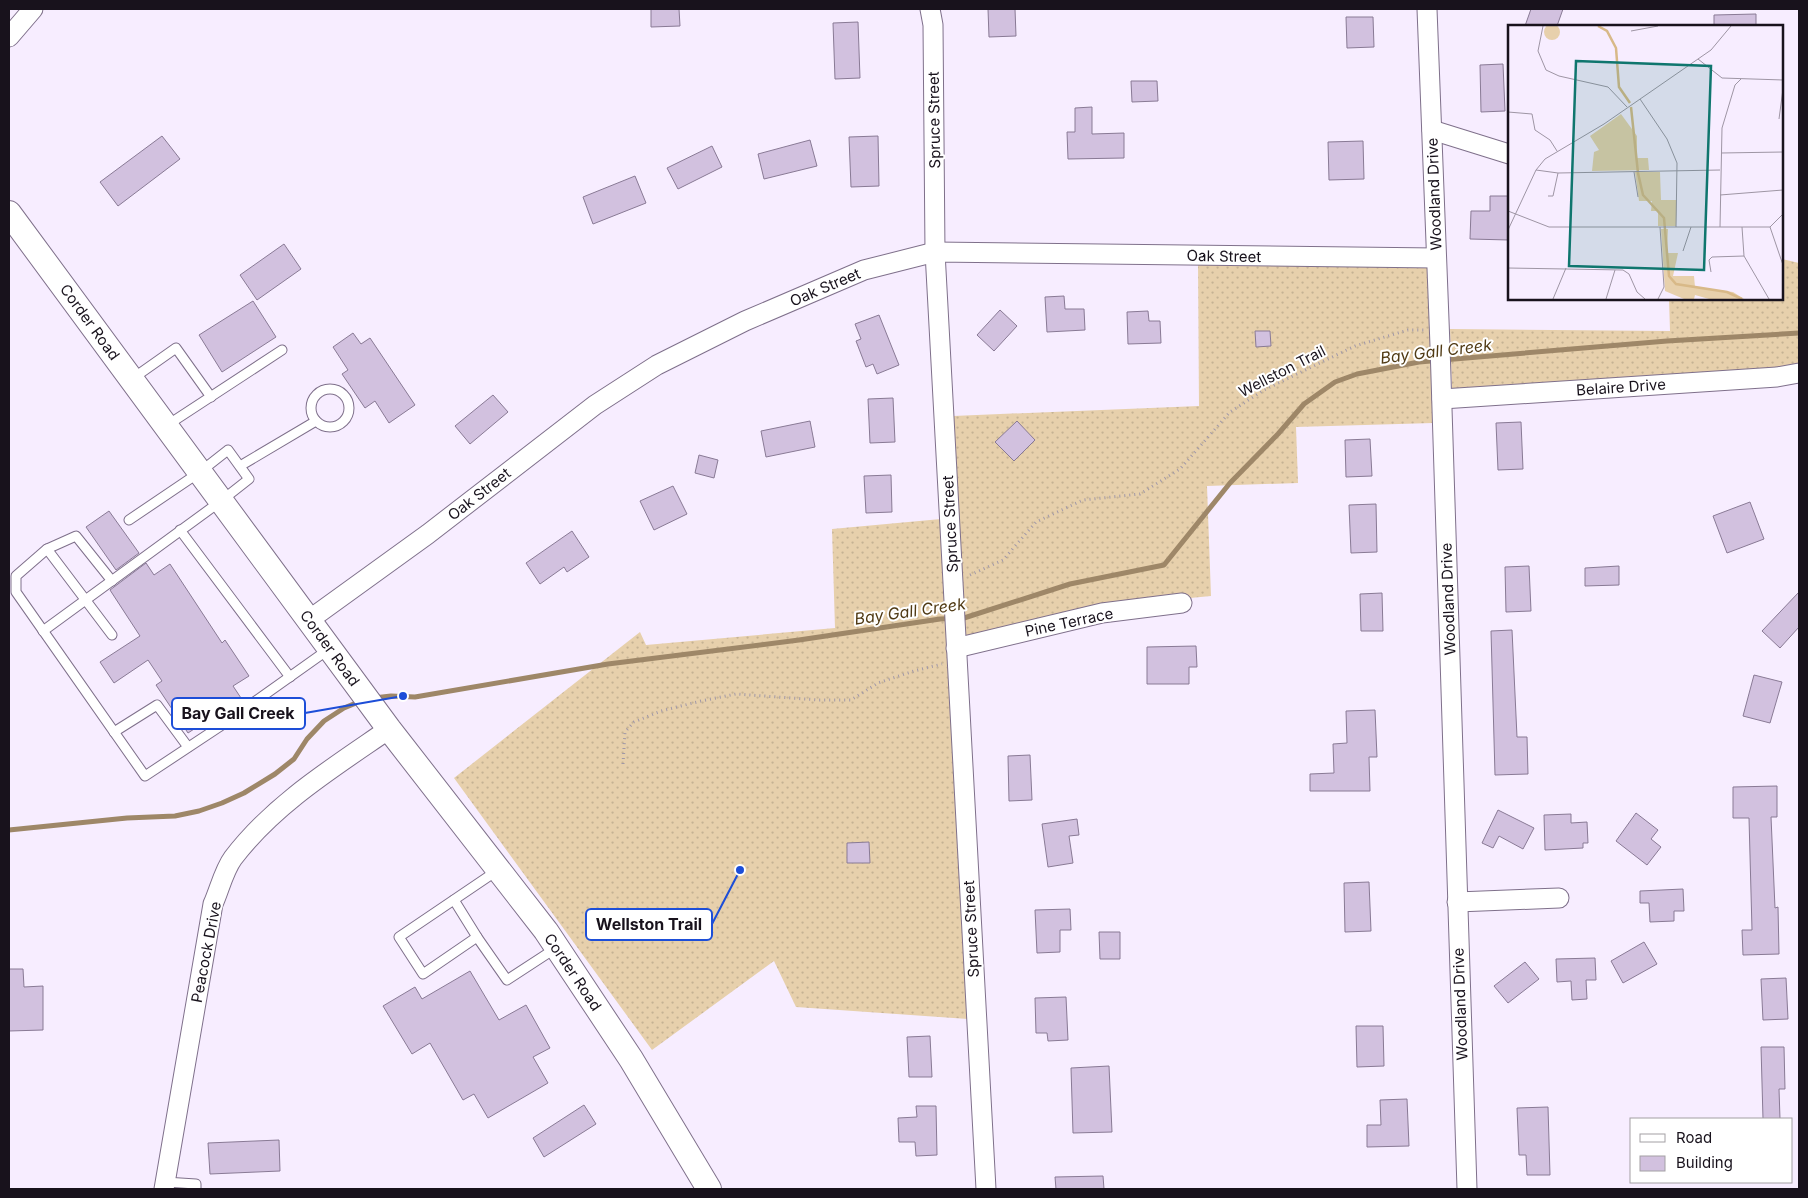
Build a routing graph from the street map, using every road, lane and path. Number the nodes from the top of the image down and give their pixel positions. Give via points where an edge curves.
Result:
1 (33, 9) edge
2 (930, 9) edge
3 (1427, 9) edge
4 (9, 37) edge
5 (1432, 130) junction
6 (1508, 154) edge
7 (9, 213) edge
8 (935, 252) junction
9 (1436, 258) junction
10 (1440, 338) junction
11 (282, 350) dead end
12 (1799, 374) edge
13 (132, 380) junction
14 (211, 397) junction
15 (1442, 399) junction
16 (316, 421) junction
17 (166, 426) junction
18 (240, 466) junction
19 (200, 472) junction
20 (221, 501) junction
21 (129, 520) dead end
22 (180, 530) junction
23 (47, 549) junction
24 (112, 581) junction
25 (954, 589) junction
26 (85, 600) junction
27 (1182, 603) dead end
28 (309, 620) junction
29 (44, 631) junction
30 (112, 635) dead end
31 (330, 648) junction
32 (956, 649) junction
33 (290, 677) junction
34 (389, 729) junction
35 (114, 732) junction
36 (188, 747) junction
37 (623, 764) dead end
38 (498, 870) junction
39 (1559, 898) dead end
40 (454, 900) junction
41 (1457, 902) junction
42 (477, 937) junction
43 (557, 947) junction
44 (165, 1186) edge
45 (196, 1189) edge
46 (709, 1189) edge
47 (986, 1189) edge
48 (1467, 1189) edge

1 - 4 street
2 - 8 street, Spruce Street
3 - 5 street, Woodland Drive
5 - 6 street
5 - 9 street, Woodland Drive
7 - 13 street, Corder Road
8 - 9 street, Oak Street
8 - 25 street, Spruce Street
8 - 28 street, Oak Street via 864,270 745,322 657,366 595,405 428,534
9 - 10 street, Woodland Drive
10 - 15 street, Woodland Drive
10 - 25 path, Wellston Trail via 1408,330 1355,346 1264,390 1230,412 1180,469 1140,494 1083,500 1036,522 1002,560
11 - 14 lane
12 - 15 street, Belaire Drive
13 - 14 lane via 176,348
13 - 17 street, Corder Road
14 - 17 lane
15 - 41 street, Woodland Drive
16 - 16 lane via 311,404 317,394 334,389 345,395 349,408 345,420 327,427
16 - 18 lane
17 - 19 street, Corder Road
18 - 19 lane via 228,450
18 - 20 lane via 249,479
19 - 20 street, Corder Road
19 - 21 lane
20 - 22 lane
20 - 28 street, Corder Road
22 - 24 lane
22 - 33 lane
23 - 24 lane via 76,536
23 - 26 lane
23 - 29 lane via 16,576 16,592
24 - 26 lane
25 - 32 street, Spruce Street
26 - 29 lane
26 - 30 lane
27 - 32 street, Pine Terrace via 1102,613
28 - 31 street, Corder Road
29 - 35 lane
31 - 33 lane
31 - 34 street, Corder Road
32 - 37 path via 914,671 878,683 851,700 736,694 661,712 634,722 625,732
32 - 47 street, Spruce Street
33 - 36 lane
34 - 38 street, Corder Road
34 - 44 street, Peacock Drive via 306,787 258,830 232,860 213,904
35 - 36 lane via 157,705
35 - 36 lane via 145,776
38 - 40 lane
38 - 43 street, Corder Road
39 - 41 street
40 - 42 lane
40 - 42 lane via 399,937 423,974
41 - 48 street, Woodland Drive
42 - 43 lane via 507,980
43 - 46 street, Corder Road via 631,1059
44 - 45 lane via 196,1184

